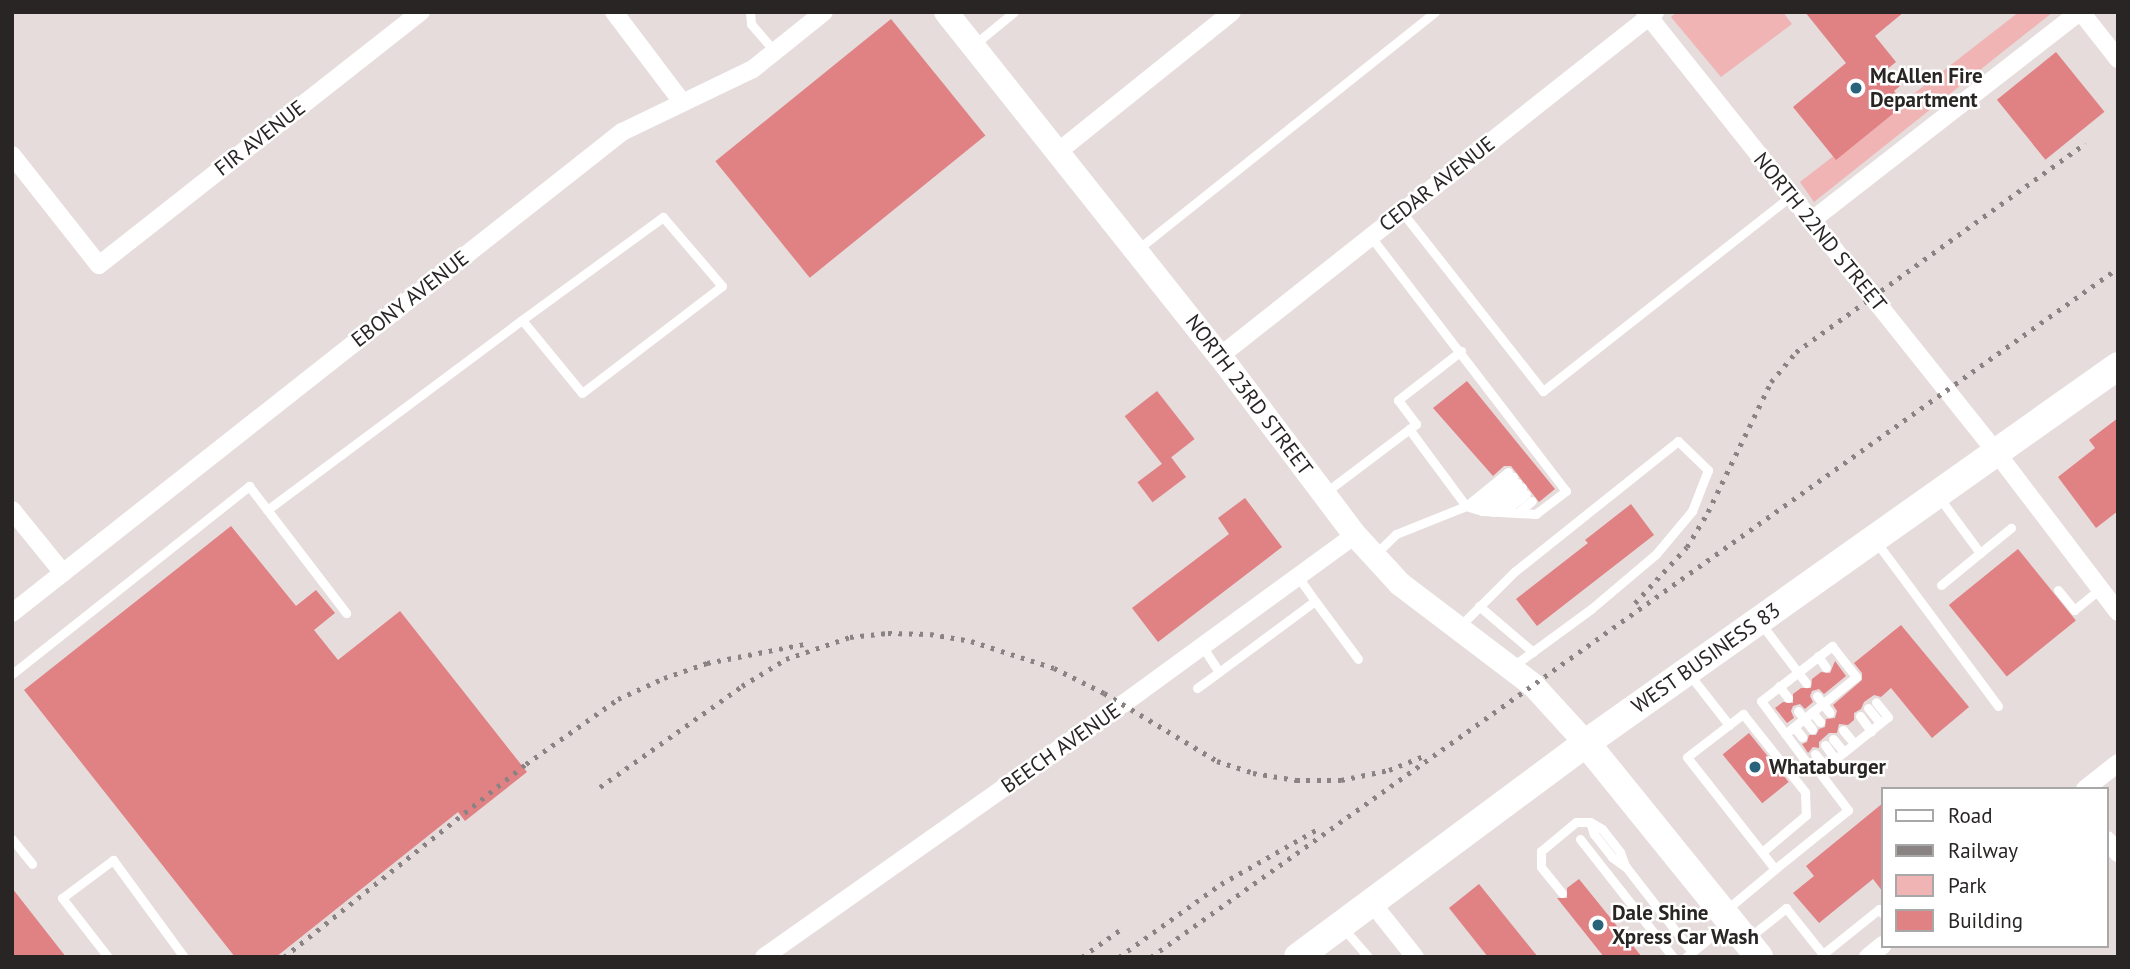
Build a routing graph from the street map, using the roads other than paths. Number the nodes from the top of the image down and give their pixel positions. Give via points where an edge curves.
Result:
1 (421, 12) edge
2 (614, 12) edge
3 (750, 12) edge
4 (824, 12) edge
5 (946, 12) edge
6 (1014, 12) edge
7 (1232, 12) edge
8 (1435, 12) edge
9 (2080, 12) edge
10 (1649, 14) edge
11 (973, 45) junction
12 (775, 52) junction
13 (2118, 59) edge
14 (682, 102) junction
15 (1059, 150) junction
16 (12, 155) edge
17 (1791, 195) junction
18 (1402, 212) junction
19 (1811, 221) junction
20 (1371, 237) junction
21 (1137, 250) junction
22 (522, 320) junction
23 (1461, 351) junction
24 (1220, 356) junction
25 (2118, 366) edge
26 (1409, 429) junction
27 (1996, 452) junction
28 (1520, 486) junction
29 (1324, 493) junction
30 (1937, 495) junction
31 (1474, 508) junction
32 (12, 510) edge
33 (267, 510) junction
34 (1498, 512) junction
35 (1517, 513) junction
36 (2011, 527) dead end
37 (1355, 535) junction
38 (1874, 539) junction
39 (1980, 553) junction
40 (1374, 556) junction
41 (63, 573) junction
42 (1298, 577) junction
43 (1941, 585) dead end
44 (2100, 589) junction
45 (2058, 590) dead end
46 (1315, 601) junction
47 (1479, 606) junction
48 (2118, 612) edge
49 (12, 613) edge
50 (346, 613) dead end
51 (1759, 621) junction
52 (1459, 627) junction
53 (1202, 646) junction
54 (1533, 652) junction
55 (1818, 656) junction
56 (1358, 659) dead end
57 (1511, 667) junction
58 (1826, 668) dead end
59 (1219, 671) junction
60 (1687, 671) junction
61 (1798, 672) junction
62 (12, 674) edge
63 (1806, 683) dead end
64 (1849, 685) junction
65 (1779, 686) junction
66 (1197, 688) dead end
67 (1788, 698) dead end
68 (1847, 699) dead end
69 (1820, 700) junction
70 (1872, 705) dead end
71 (1998, 706) dead end
72 (1830, 713) dead end
73 (1805, 714) junction
74 (1860, 716) dead end
75 (1729, 725) junction
76 (1816, 725) dead end
77 (1794, 727) junction
78 (1843, 730) dead end
79 (1871, 730) junction
80 (1785, 734) junction
81 (1802, 737) dead end
82 (1829, 742) dead end
83 (1586, 743) junction
84 (1854, 743) junction
85 (1815, 754) dead end
86 (1840, 755) junction
87 (2118, 763) edge
88 (1822, 769) junction
89 (2088, 787) edge
90 (12, 839) edge
91 (1580, 839) dead end
92 (1762, 852) junction
93 (32, 864) dead end
94 (1775, 869) junction
95 (1562, 893) dead end
96 (1372, 902) junction
97 (1882, 913) edge
98 (1341, 925) junction
99 (1739, 932) edge
100 (1882, 946) edge
101 (1689, 954) edge
102 (1824, 956) edge
103 (108, 957) edge
104 (184, 957) edge
105 (764, 957) edge
106 (1298, 957) edge
107 (1368, 957) edge
108 (1415, 957) edge
109 (1673, 957) edge
110 (1868, 957) edge

1 - 16 street, FIR AVENUE via 99,264
2 - 14 street
3 - 12 lane via 751,24
4 - 12 street, EBONY AVENUE
5 - 11 main road, NORTH 23RD STREET
6 - 11 lane
7 - 15 street
8 - 21 lane
9 - 13 street
9 - 19 street
10 - 17 street, NORTH 22ND STREET
10 - 18 street, CEDAR AVENUE
11 - 15 main road, NORTH 23RD STREET
12 - 14 street, EBONY AVENUE via 753,69
14 - 41 street, EBONY AVENUE via 622,132
15 - 21 main road, NORTH 23RD STREET
17 - 18 lane via 1543,391
17 - 19 street, NORTH 22ND STREET
18 - 20 street, CEDAR AVENUE
19 - 27 street, NORTH 22ND STREET
20 - 23 lane
20 - 24 street, CEDAR AVENUE
21 - 24 main road, NORTH 23RD STREET
22 - 22 lane via 582,393 722,286 663,217
22 - 33 lane
23 - 26 lane via 1398,400 1416,424
23 - 35 lane via 1543,468 1566,491 1536,514
24 - 29 main road, NORTH 23RD STREET
25 - 27 main road, WEST BUSINESS 83
26 - 29 lane
26 - 31 lane
27 - 30 main road, WEST BUSINESS 83
27 - 44 street, NORTH 22ND STREET
28 - 31 lane
28 - 31 lane
28 - 34 lane
28 - 35 lane
29 - 37 main road, NORTH 23RD STREET
30 - 38 main road, WEST BUSINESS 83
30 - 39 lane
31 - 34 lane
31 - 40 lane via 1396,534
32 - 41 street
33 - 50 lane
33 - 62 lane via 249,486
34 - 35 lane
36 - 39 lane
37 - 40 main road, NORTH 23RD STREET
37 - 42 street, BEECH AVENUE
38 - 51 main road, WEST BUSINESS 83
38 - 71 lane
39 - 43 lane
40 - 52 main road, NORTH 23RD STREET via 1400,584
41 - 49 street, EBONY AVENUE
42 - 46 lane
42 - 53 street, BEECH AVENUE
44 - 45 lane via 2074,610
44 - 48 street, NORTH 22ND STREET
46 - 56 lane
46 - 59 lane
47 - 52 lane
47 - 54 lane
47 - 54 lane via 1534,555 1678,442 1709,470 1692,511 1656,554
51 - 60 main road, WEST BUSINESS 83
51 - 61 lane
52 - 57 main road, NORTH 23RD STREET
53 - 59 lane
53 - 105 street, BEECH AVENUE
54 - 57 lane
55 - 58 lane
55 - 61 lane
55 - 64 lane via 1832,646
57 - 83 main road, NORTH 23RD STREET
59 - 66 lane
60 - 75 lane
60 - 83 main road, WEST BUSINESS 83
61 - 63 lane
61 - 65 lane
64 - 68 lane
64 - 69 lane
65 - 67 lane
65 - 80 lane via 1761,701
69 - 72 lane
69 - 73 lane
70 - 79 lane via 1888,717
73 - 76 lane
73 - 77 lane
74 - 79 lane
75 - 92 lane via 1687,757
75 - 92 lane via 1744,714 1805,792 1806,815
77 - 80 lane
77 - 81 lane
78 - 84 lane
79 - 84 lane
80 - 88 lane via 1807,763
82 - 86 lane
83 - 96 main road, WEST BUSINESS 83
83 - 99 main road
84 - 86 lane
85 - 88 lane
86 - 88 lane
87 - 89 street
88 - 94 lane via 1848,810
90 - 93 lane
91 - 109 lane
92 - 94 lane
94 - 99 lane
95 - 101 lane via 1541,866 1541,851 1576,822 1590,822 1594,834 1626,867
96 - 98 main road, WEST BUSINESS 83
96 - 108 street
97 - 102 lane via 1879,909
98 - 106 main road, WEST BUSINESS 83
98 - 107 lane
99 - 101 lane
99 - 102 lane via 1786,908
100 - 110 street
103 - 104 lane via 62,898 113,860

